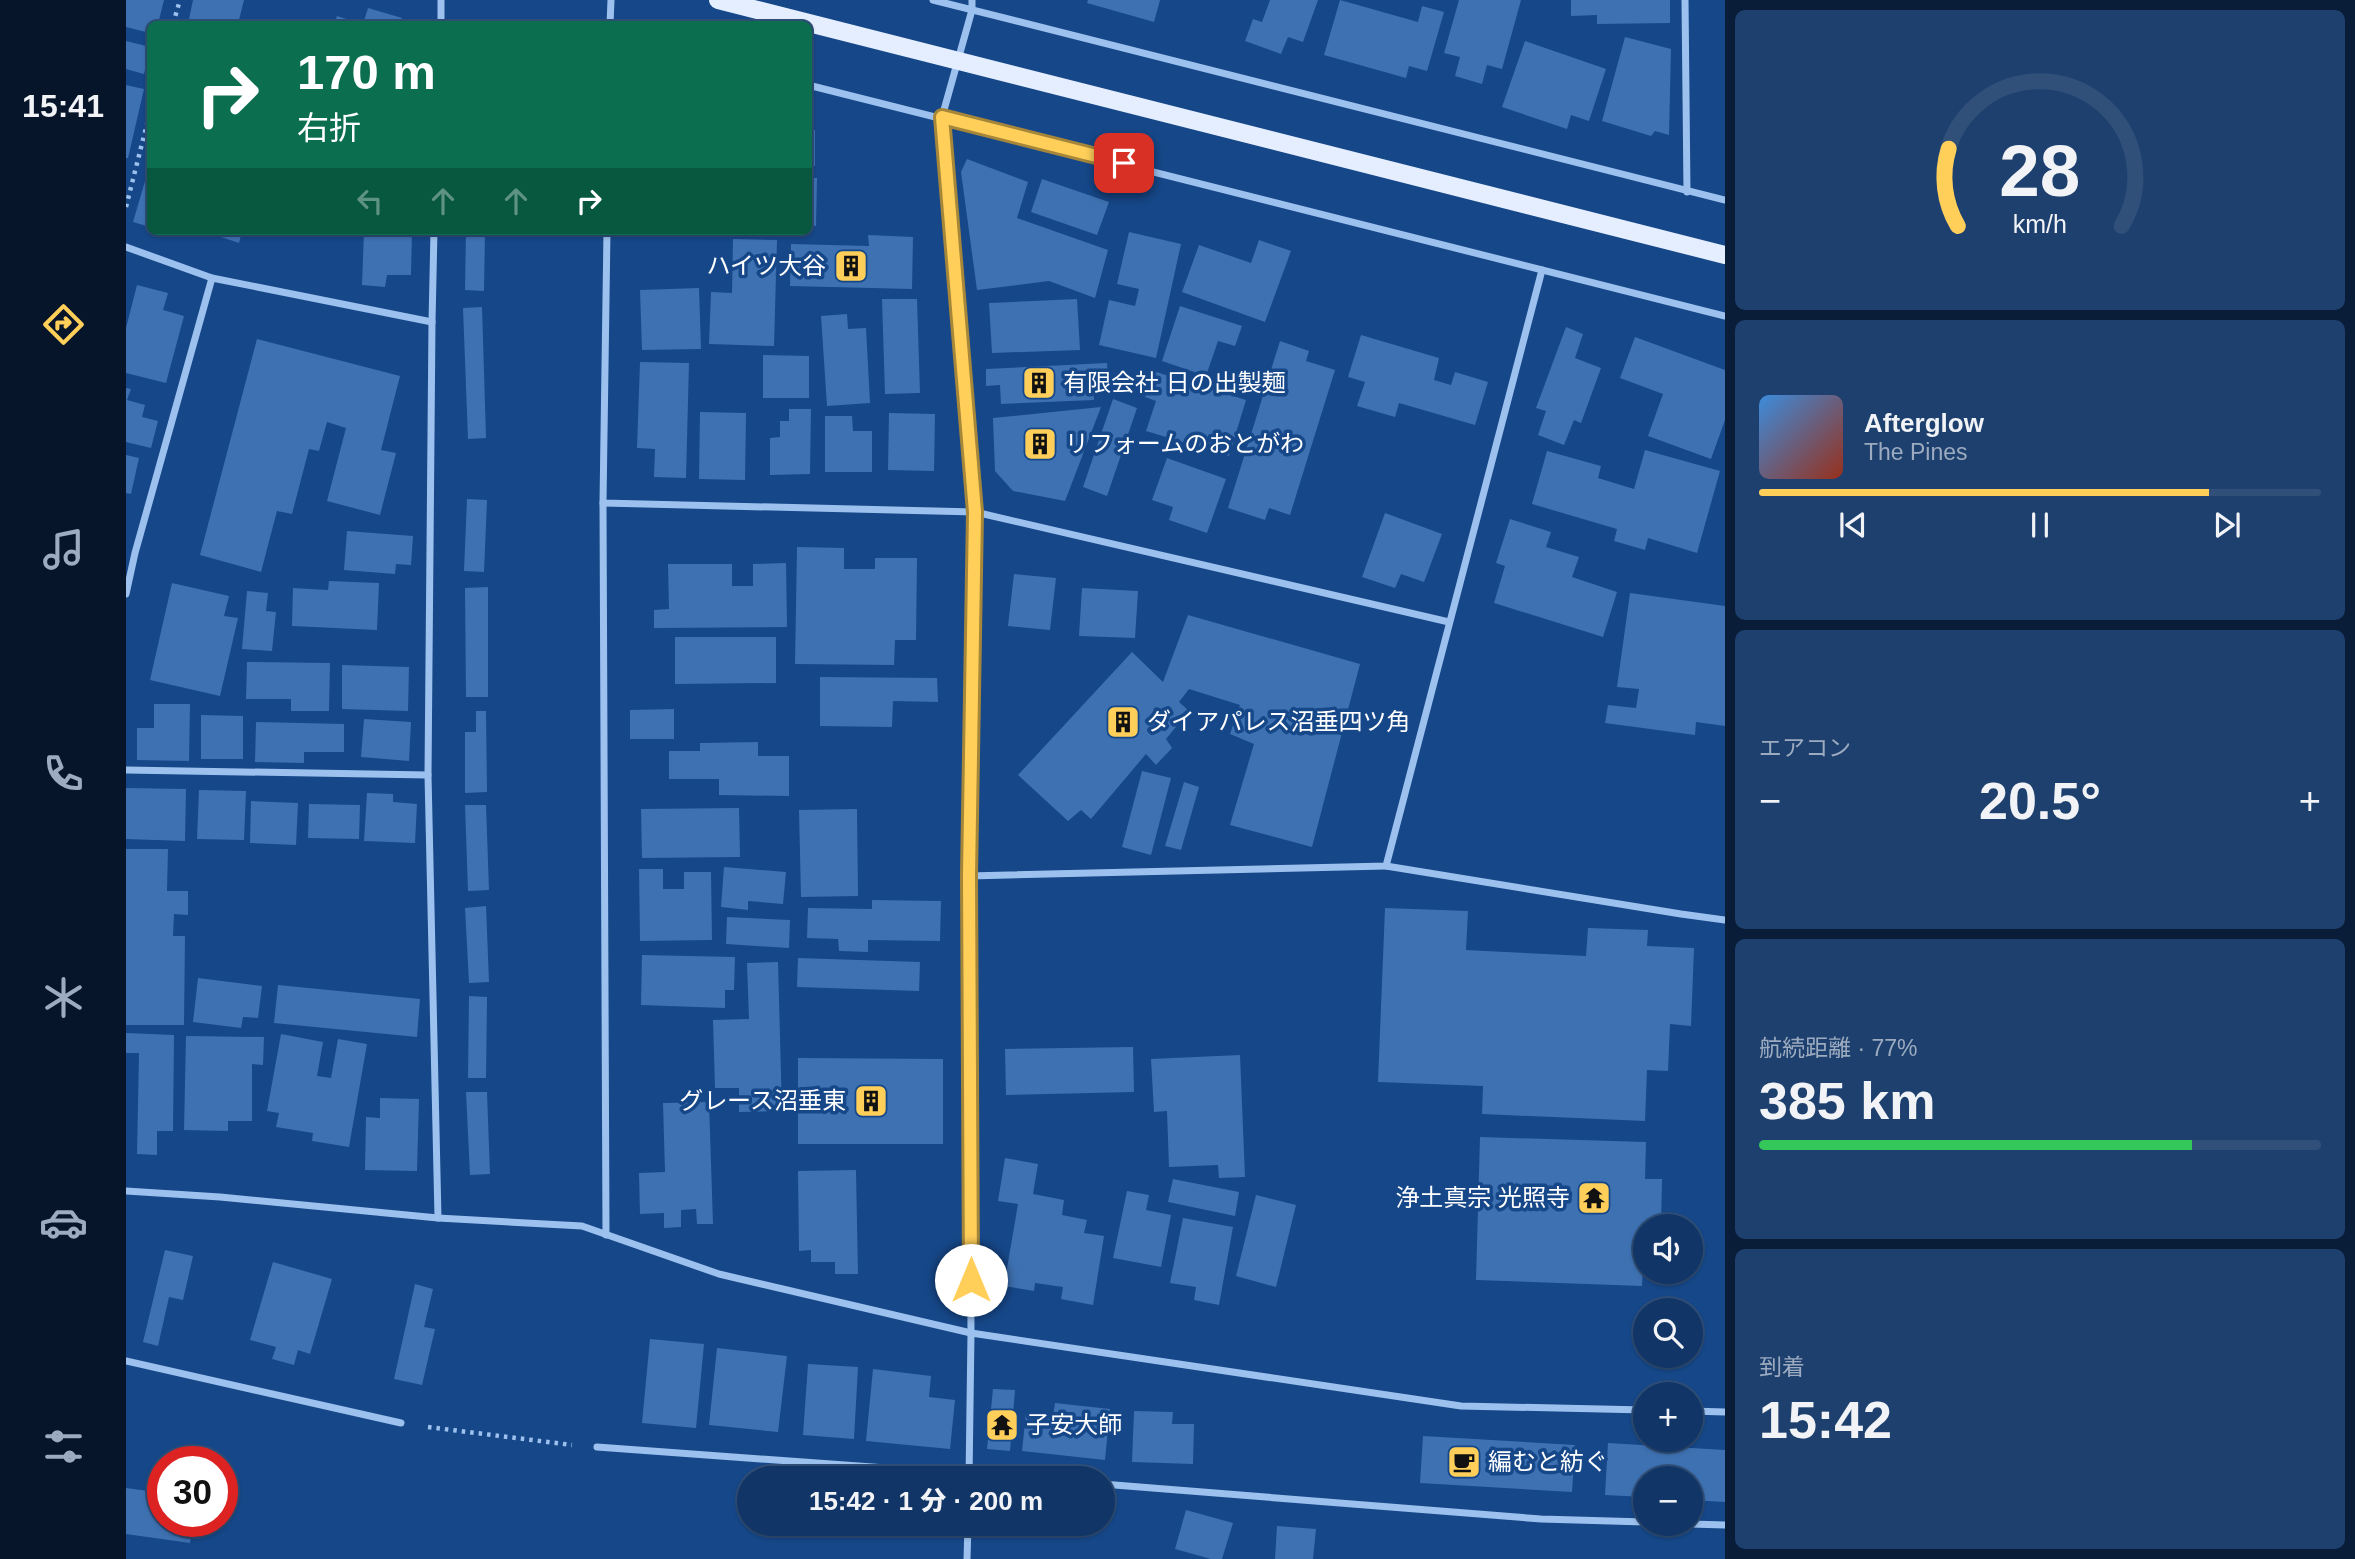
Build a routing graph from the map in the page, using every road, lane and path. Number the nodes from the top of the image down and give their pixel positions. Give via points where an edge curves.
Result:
1 (180, 0) edge
2 (441, 0) edge
3 (611, 0) edge
4 (718, 0) edge
5 (933, 0) edge
6 (972, 0) edge
7 (1685, 0) edge
8 (972, 10) junction
9 (174, 21) edge
10 (440, 21) edge
11 (610, 21) edge
12 (801, 21) edge
13 (812, 24) edge
14 (812, 86) edge
15 (942, 117) junction
16 (147, 124) edge
17 (1688, 192) junction
18 (1725, 200) edge
19 (126, 207) edge
20 (434, 235) edge
21 (607, 235) edge
22 (126, 247) edge
23 (1725, 255) edge
24 (1542, 270) junction
25 (212, 278) junction
26 (1725, 316) edge
27 (432, 321) junction
28 (603, 503) junction
29 (975, 512) junction
30 (126, 551) edge
31 (135, 553) junction
32 (126, 594) edge
33 (1449, 622) junction
34 (126, 770) edge
35 (428, 775) junction
36 (1386, 866) junction
37 (969, 876) junction
38 (1725, 919) edge
39 (126, 1191) edge
40 (438, 1218) junction
41 (606, 1235) junction
42 (971, 1334) junction
43 (126, 1361) edge
44 (1633, 1410) edge
45 (1703, 1411) edge
46 (1725, 1412) edge
47 (401, 1423) joint
48 (597, 1447) joint
49 (841, 1466) edge
50 (969, 1466) edge
51 (1115, 1485) edge
52 (1633, 1522) edge
53 (1703, 1524) edge
54 (1725, 1525) edge
55 (968, 1536) edge
56 (967, 1559) edge

1 - 9 path
2 - 10 street
3 - 11 street
4 - 12 main road
5 - 8 street
6 - 8 street
7 - 17 street
8 - 15 street
8 - 17 street
13 - 23 main road
14 - 15 street
15 - 24 street
15 - 29 street
16 - 19 path
17 - 18 street
20 - 27 street
21 - 28 street
22 - 25 street
24 - 26 street
24 - 33 street
25 - 27 street
25 - 31 street
27 - 35 street
28 - 29 street
28 - 41 street
29 - 33 street
29 - 37 street
30 - 31 street
31 - 32 street
33 - 36 street
34 - 35 street
35 - 40 street
36 - 37 street
36 - 38 street
37 - 42 street
39 - 40 street
40 - 41 street via 582,1226
41 - 42 street via 719,1274
42 - 44 street via 1461,1406
42 - 50 street
43 - 47 street
45 - 46 street
47 - 48 path
48 - 49 street
51 - 52 street
53 - 54 street
55 - 56 street

